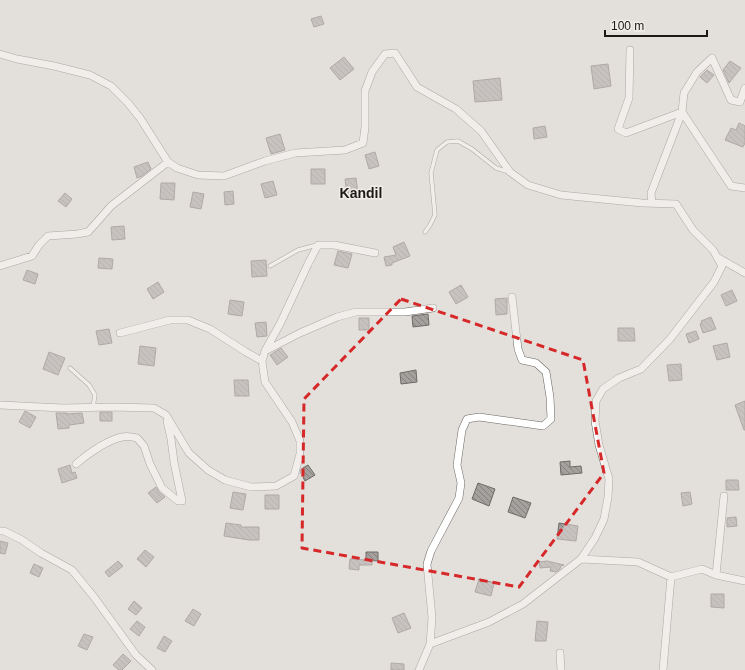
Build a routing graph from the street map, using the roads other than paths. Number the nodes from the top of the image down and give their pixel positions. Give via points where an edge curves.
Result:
1 (630, 50) dead end
2 (0, 54) edge
3 (745, 88) edge
4 (682, 112) junction
5 (168, 162) junction
6 (510, 172) junction
7 (745, 188) edge
8 (652, 203) junction
9 (425, 232) dead end
10 (318, 244) junction
11 (375, 254) dead end
12 (716, 257) junction
13 (0, 266) edge
14 (270, 266) dead end
15 (745, 273) edge
16 (512, 297) dead end
17 (433, 308) dead end
18 (120, 333) dead end
19 (265, 351) junction
20 (262, 361) junction
21 (70, 368) dead end
22 (0, 405) edge
23 (93, 408) junction
24 (166, 415) junction
25 (76, 464) dead end
26 (724, 496) dead end
27 (0, 531) edge
28 (581, 559) junction
29 (716, 575) junction
30 (671, 577) junction
31 (745, 581) edge
32 (430, 644) junction
33 (560, 653) dead end
34 (152, 670) edge
35 (419, 670) edge
36 (561, 670) edge
37 (663, 670) edge

1 - 4 street via 629,98 618,129 626,133
2 - 5 street via 90,75 111,86 132,108
3 - 4 street via 740,102 731,100 712,58 697,72 684,94
4 - 7 street via 731,186
4 - 8 street via 651,193
5 - 6 street via 198,175 224,176 295,153 345,150 362,143 365,127 365,90 372,72 385,54 395,52 417,87 456,109 481,131
5 - 13 street via 111,206 88,232 48,236 32,256
6 - 8 street via 528,185 562,195
6 - 9 lane via 496,168 458,141 447,142 437,150 431,173 435,215
8 - 12 street via 676,204 693,230 713,250
10 - 11 street
10 - 14 lane via 298,250
10 - 19 street
12 - 15 street
12 - 28 street via 722,266 714,282 670,339 641,369 619,378 603,389 596,401 599,445 609,479 608,496 604,519
16 - 32 street via 518,350 522,360 536,363 546,372 551,419 543,426 479,417 467,419 462,430 457,465 461,484 459,498 431,551 427,564 432,618
17 - 19 street via 405,312 356,312 300,333
18 - 20 street via 170,320 188,320 210,329
19 - 20 street
20 - 24 street via 265,382 292,422 300,441 300,454 294,476 276,486 251,487 225,480 208,470 189,453
21 - 23 lane via 95,394
22 - 23 street
23 - 24 street via 154,408
24 - 25 street via 182,501 178,501 162,488 144,446 137,438 123,437 105,444
26 - 29 street
27 - 34 street via 22,540 72,570 136,655
28 - 30 street via 638,562
28 - 32 street via 523,604 489,622
29 - 30 street via 702,569
29 - 31 street
30 - 37 street
32 - 35 street
33 - 36 street

